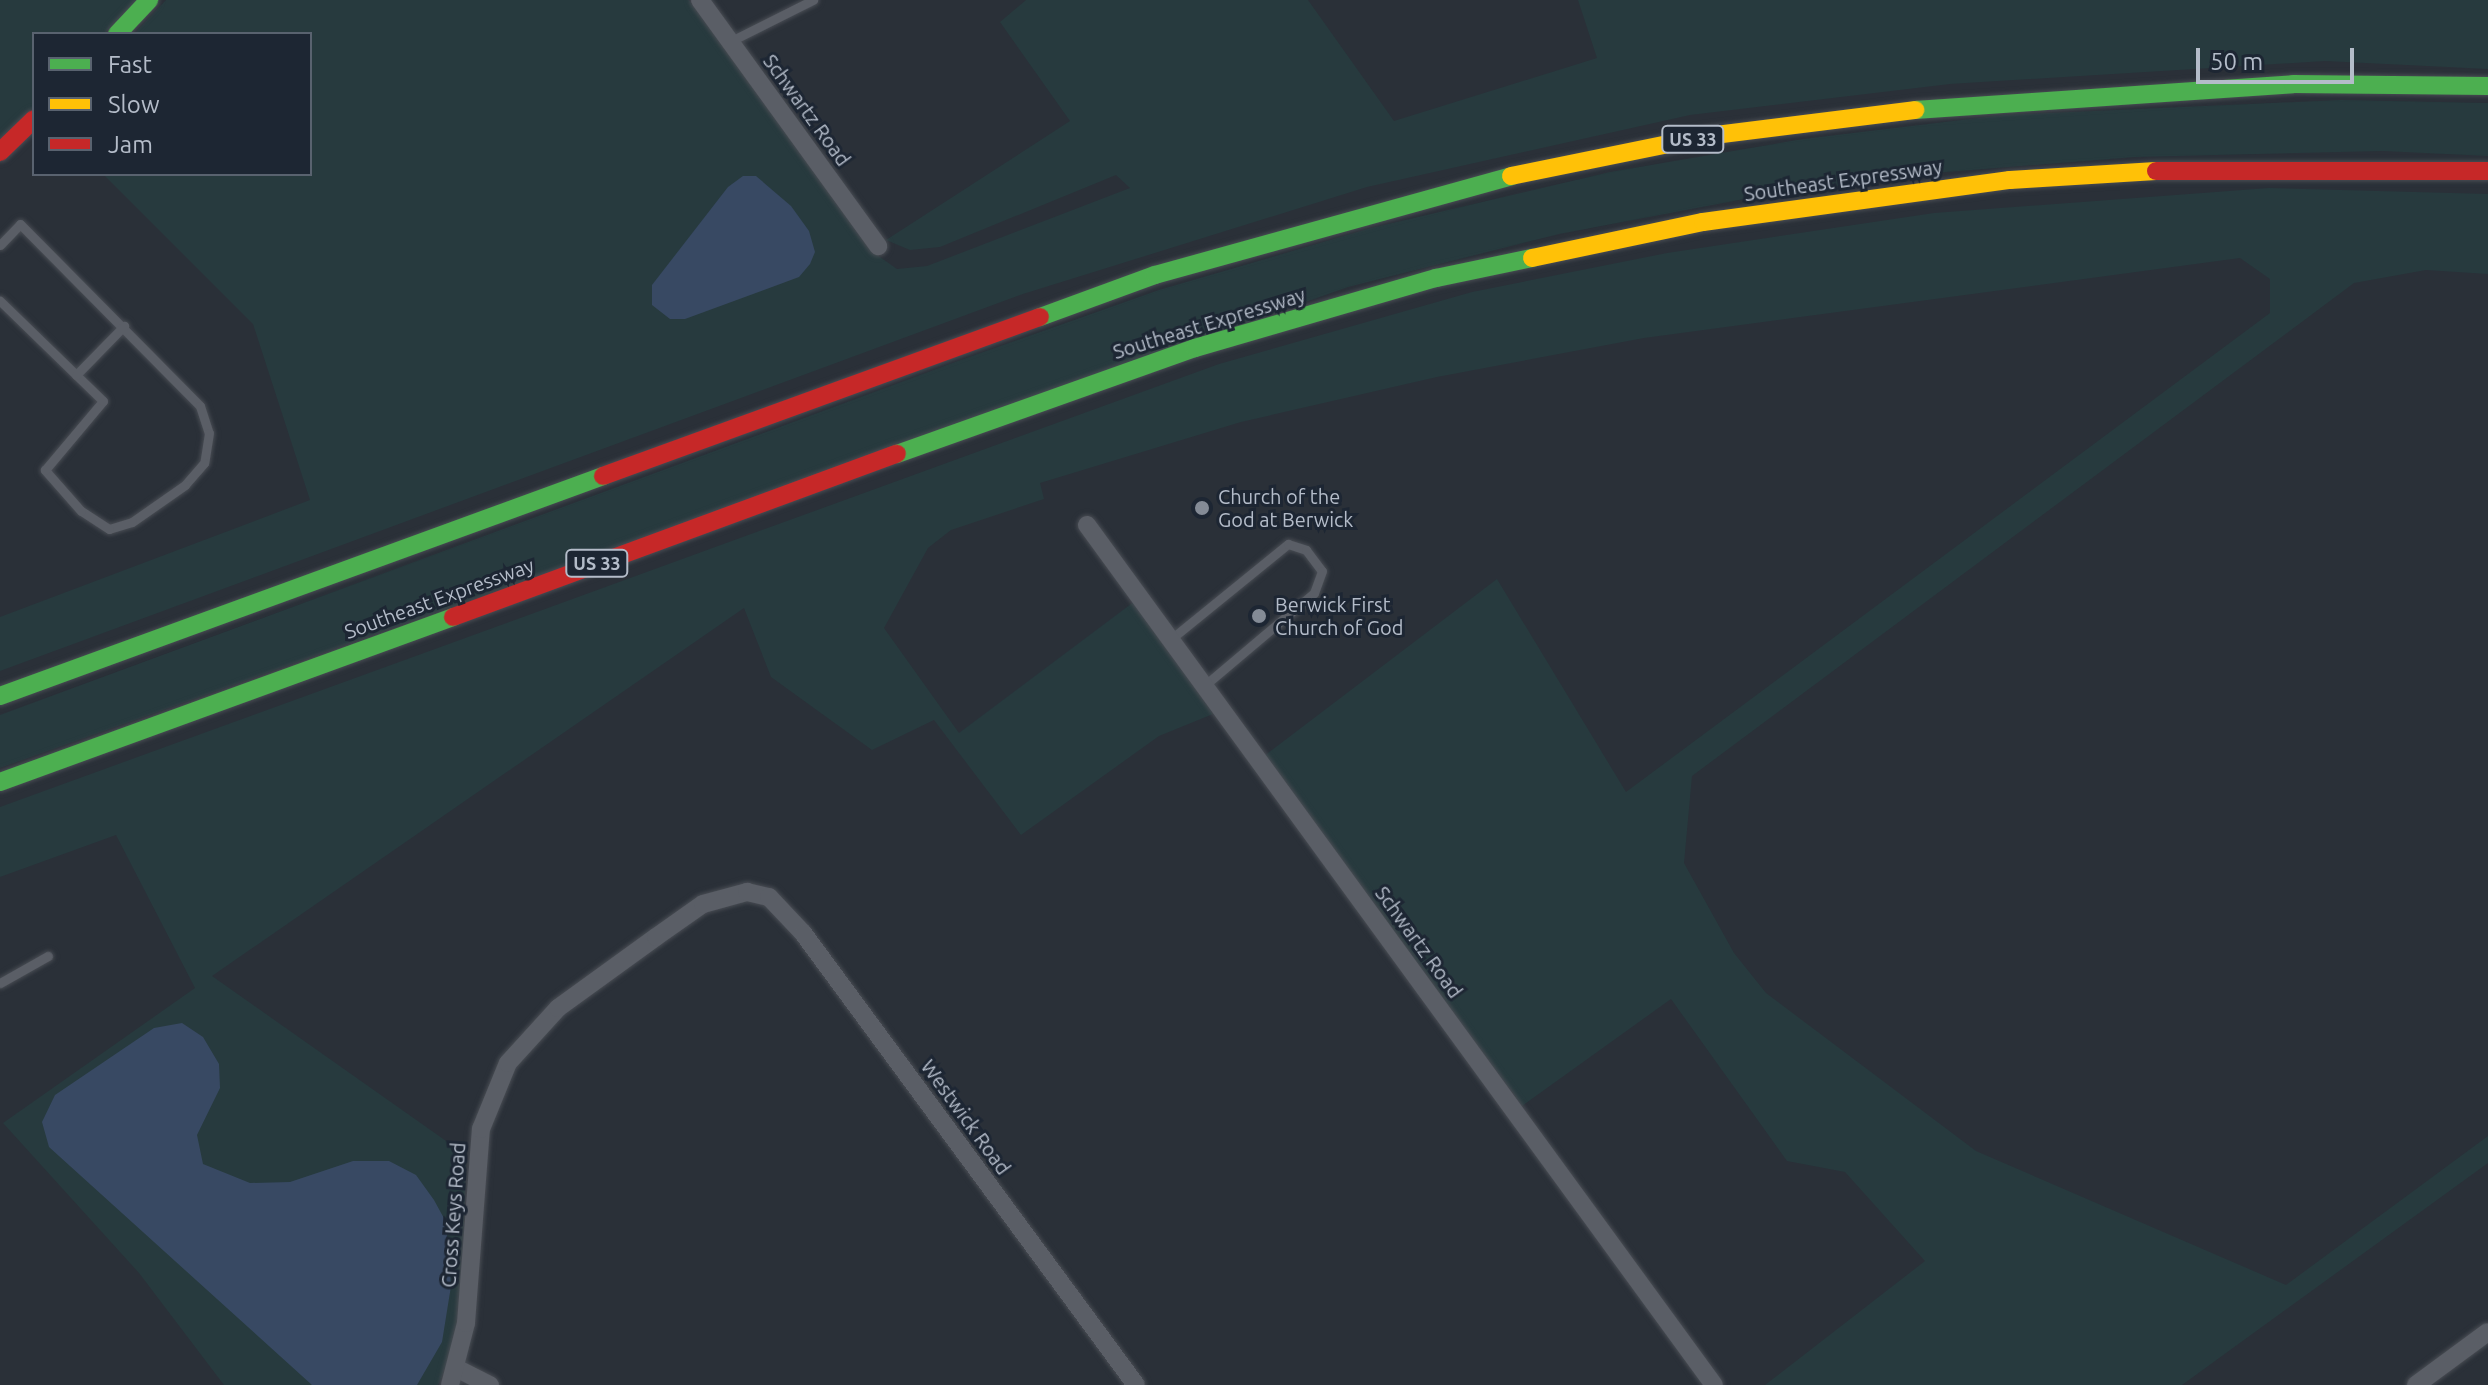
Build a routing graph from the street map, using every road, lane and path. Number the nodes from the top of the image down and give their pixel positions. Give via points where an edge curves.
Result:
1 (149, 0) edge
2 (700, 0) edge
3 (813, 0) edge
4 (119, 32) edge
5 (730, 42) junction
6 (2488, 86) edge
7 (32, 121) edge
8 (0, 152) edge
9 (2488, 171) edge
10 (0, 245) edge
11 (878, 246) dead end
12 (0, 301) edge
13 (124, 326) junction
14 (76, 375) junction
15 (1087, 525) dead end
16 (1171, 639) junction
17 (1205, 685) junction
18 (0, 696) edge
19 (0, 782) edge
20 (747, 892) joint
21 (48, 956) dead end
22 (0, 983) edge
23 (2488, 1332) edge
24 (454, 1377) edge
25 (490, 1385) edge
26 (1136, 1385) edge
27 (1714, 1385) edge
28 (2416, 1385) edge

1 - 4 main road
2 - 5 street, Schwartz Road
3 - 5 lane
5 - 11 street, Schwartz Road
6 - 18 main road, US 33 via 2293,84 1962,106 1707,136 1510,176 1155,275
7 - 8 main road
9 - 19 main road, Southeast Expressway / US 33 via 2199,168 2010,180 1703,222 1436,278 1195,348 1056,396
10 - 13 lane via 20,224
12 - 14 lane
13 - 14 lane
13 - 14 lane via 200,406 209,433 204,463 185,485 132,522 109,529 81,511 45,470 103,401
15 - 16 street, Schwartz Road
16 - 17 street, Schwartz Road
16 - 17 lane via 1288,544 1306,550 1322,571 1314,593
17 - 27 street, Schwartz Road
20 - 24 street, Cross Keys Road via 703,904 656,937 558,1008 508,1063 481,1129 472,1275
20 - 26 street, Westwick Road via 769,897 786,912
21 - 22 lane
23 - 28 street
24 - 25 street

